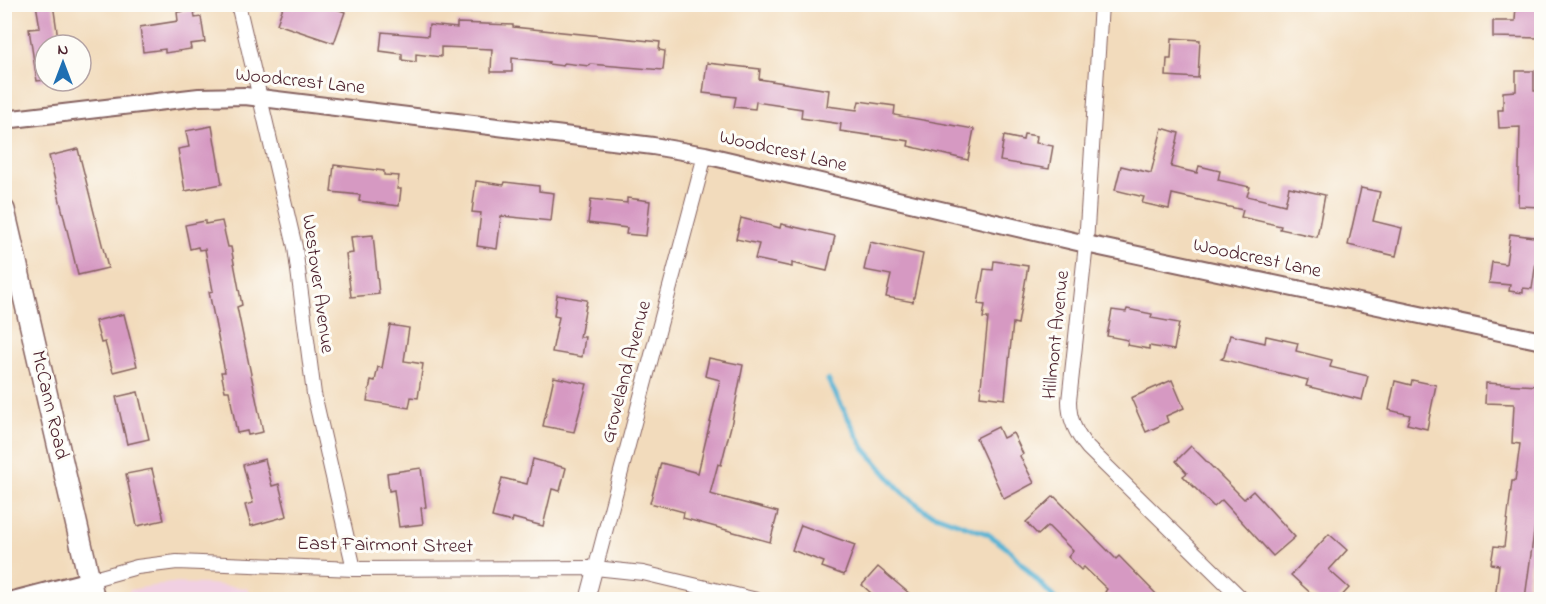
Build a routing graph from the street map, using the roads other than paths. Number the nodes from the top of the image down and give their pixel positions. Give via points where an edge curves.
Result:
1 (238, 4) edge
2 (1101, 4) edge
3 (259, 97) junction
4 (4, 120) edge
5 (705, 155) junction
6 (4, 210) edge
7 (1086, 244) junction
8 (1542, 341) edge
9 (595, 568) junction
10 (354, 569) junction
11 (92, 590) edge
12 (13, 600) edge
13 (586, 600) edge
14 (757, 600) edge
15 (1243, 600) edge

1 - 3 street, Westover Avenue
2 - 7 street, Hillmont Avenue
3 - 4 street, Woodcrest Lane via 199,97
3 - 5 street, Woodcrest Lane
3 - 10 street, Westover Avenue via 295,247 314,394
5 - 7 street, Woodcrest Lane
5 - 9 street, Groveland Avenue
6 - 11 main road, McCann Road
7 - 8 street, Woodcrest Lane
7 - 15 street, Hillmont Avenue via 1069,405 1075,430 1097,457
9 - 10 street, East Fairmont Street
9 - 13 street, Groveland Avenue
9 - 14 street, East Fairmont Street via 659,576
10 - 11 street, East Fairmont Street via 170,562 138,567
11 - 12 street, East Fairmont Street

